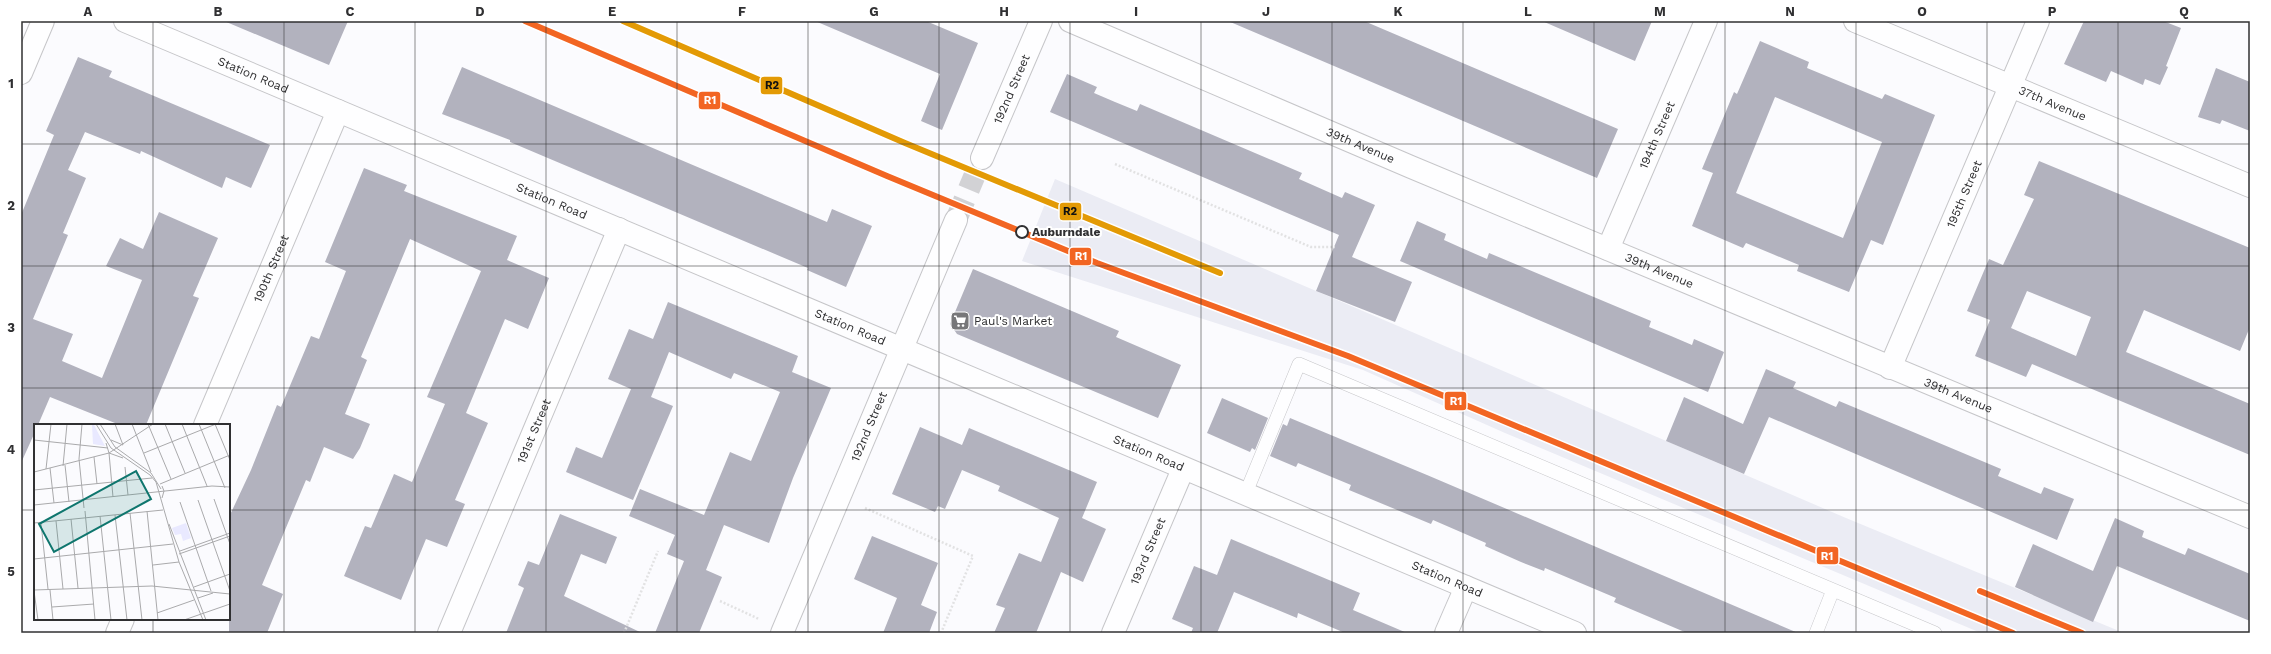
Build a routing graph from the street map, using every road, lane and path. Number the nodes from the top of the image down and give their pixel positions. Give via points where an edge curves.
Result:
1 (43, 21) edge
2 (125, 21) edge
3 (1041, 21) edge
4 (1070, 21) edge
5 (1706, 21) edge
6 (1855, 21) edge
7 (2038, 21) edge
8 (21, 73) edge
9 (2010, 86) junction
10 (338, 111) junction
11 (982, 158) tunnel mouth
12 (1115, 164) dead end
13 (2250, 186) edge
14 (956, 220) tunnel mouth
15 (619, 229) junction
16 (1335, 247) dead end
17 (1608, 249) junction
18 (901, 349) junction
19 (1890, 368) junction
20 (205, 424) edge
21 (1183, 469) junction
22 (1245, 495) junction
23 (865, 508) dead end
24 (2250, 517) edge
25 (658, 551) dead end
26 (1466, 587) junction
27 (1833, 590) junction
28 (720, 601) dead end
29 (758, 619) dead end
30 (123, 620) edge
31 (117, 633) edge
32 (449, 633) edge
33 (624, 633) edge
34 (782, 633) edge
35 (941, 633) edge
36 (1113, 633) edge
37 (1446, 633) edge
38 (1575, 633) edge
39 (1816, 633) edge
40 (1935, 633) edge

1 - 8 street
2 - 10 street, Station Road
3 - 11 street, 192nd Street
4 - 17 street, 39th Avenue
5 - 17 street, 194th Street
6 - 9 street, 37th Avenue
7 - 9 street, 195th Street
9 - 13 street, 37th Avenue
9 - 19 street, 195th Street
10 - 15 street, Station Road
10 - 20 street, 190th Street
12 - 16 path via 1311,246
14 - 18 street, 192nd Street
15 - 18 street, Station Road
15 - 32 street, 191st Street
17 - 19 street, 39th Avenue
18 - 21 street, Station Road
18 - 34 street, 192nd Street
19 - 24 street, 39th Avenue
21 - 22 street, Station Road
21 - 36 street, 193rd Street
22 - 26 street, Station Road
22 - 27 lane via 1299,364
23 - 35 path via 973,556
25 - 33 path
26 - 37 street
26 - 38 street, Station Road
27 - 39 lane
27 - 40 lane
28 - 29 path
30 - 31 street

